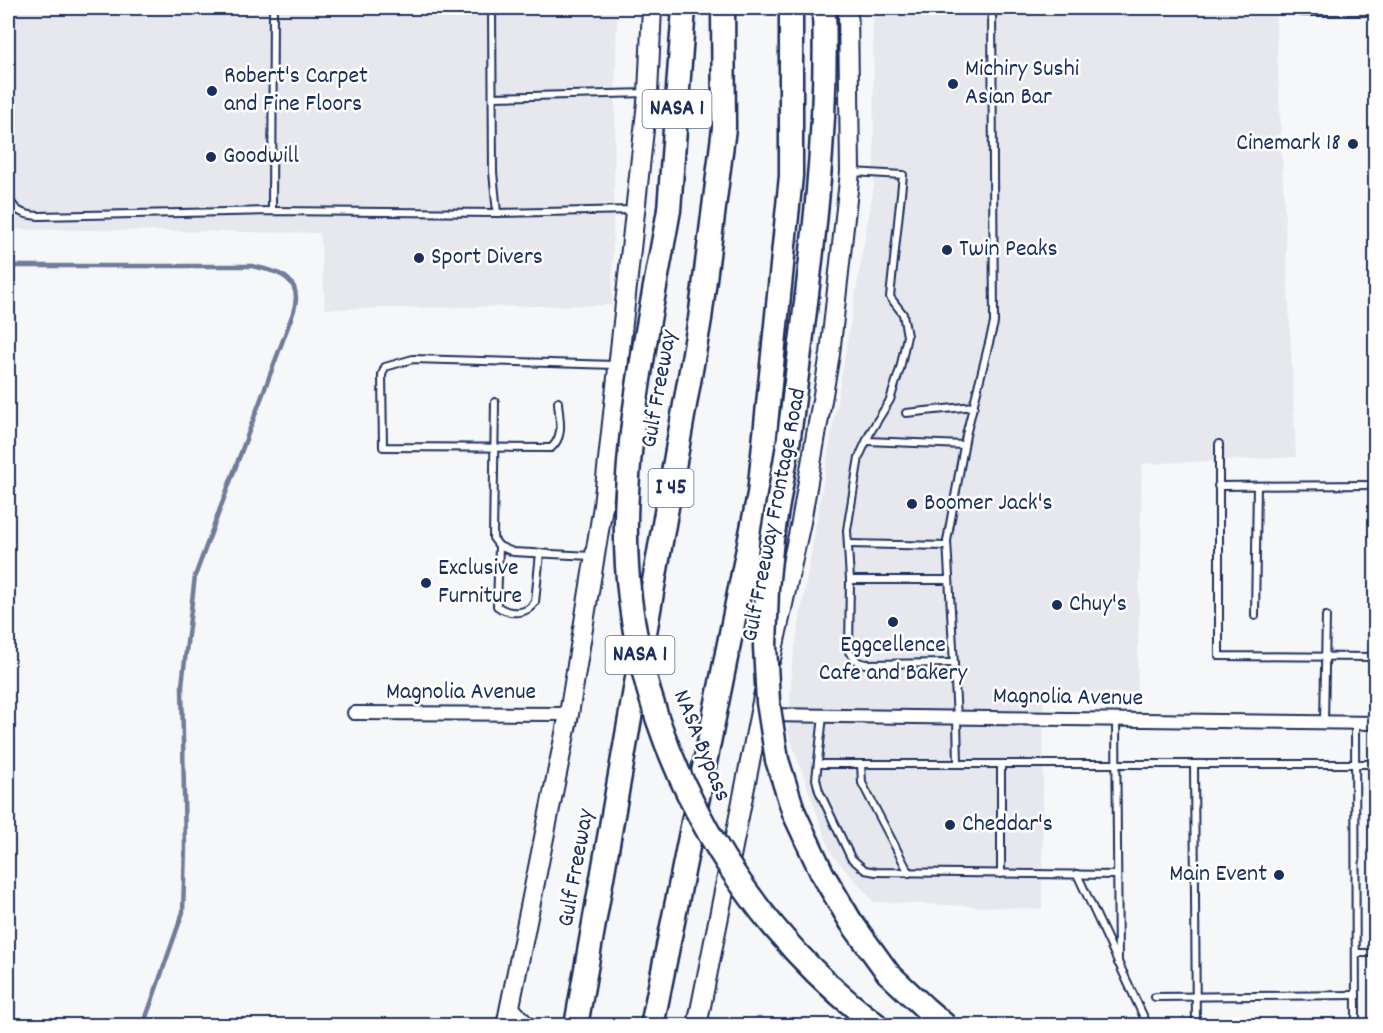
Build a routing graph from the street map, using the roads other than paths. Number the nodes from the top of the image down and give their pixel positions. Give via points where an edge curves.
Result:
1 (273, 8) edge
2 (492, 8) edge
3 (652, 8) edge
4 (684, 8) edge
5 (723, 8) edge
6 (791, 8) edge
7 (824, 8) edge
8 (848, 8) edge
9 (992, 8) edge
10 (1300, 12) dead end
11 (1376, 12) edge
12 (648, 93) junction
13 (493, 97) junction
14 (850, 172) junction
15 (8, 194) edge
16 (635, 210) junction
17 (272, 211) junction
18 (497, 213) junction
19 (618, 366) junction
20 (495, 402) dead end
21 (558, 402) dead end
22 (974, 406) junction
23 (906, 413) dead end
24 (867, 441) junction
25 (1218, 444) dead end
26 (964, 446) junction
27 (495, 448) junction
28 (1376, 485) edge
29 (1218, 486) junction
30 (1257, 486) junction
31 (848, 544) junction
32 (499, 546) junction
33 (947, 546) junction
34 (540, 553) junction
35 (595, 556) junction
36 (850, 580) junction
37 (949, 580) junction
38 (1326, 615) dead end
39 (1255, 616) dead end
40 (1326, 657) junction
41 (1376, 657) edge
42 (954, 663) junction
43 (354, 713) dead end
44 (569, 714) junction
45 (759, 715) junction
46 (824, 716) junction
47 (957, 718) junction
48 (1116, 720) junction
49 (1324, 722) junction
50 (1355, 723) junction
51 (1376, 723) edge
52 (818, 764) junction
53 (861, 764) junction
54 (958, 764) junction
55 (1376, 764) edge
56 (1001, 765) junction
57 (1116, 765) junction
58 (1194, 765) junction
59 (1355, 765) junction
60 (909, 873) junction
61 (1001, 874) junction
62 (1077, 874) junction
63 (1117, 875) junction
64 (1356, 953) junction
65 (1376, 953) edge
66 (1118, 963) junction
67 (1356, 995) junction
68 (1155, 997) dead end
69 (1196, 997) junction
70 (508, 1017) edge
71 (700, 1021) edge
72 (526, 1026) edge
73 (576, 1026) edge
74 (652, 1026) edge
75 (878, 1026) edge
76 (946, 1026) edge
77 (1148, 1026) edge
78 (1196, 1026) edge
79 (1356, 1026) edge

1 - 17 lane
2 - 13 lane
3 - 12 main road
4 - 75 highway, NASA Bypass / NASA 1, bridge via 669,210 630,441 626,522 637,644 665,740 710,836 782,936 837,993
5 - 73 highway, Gulf Freeway / I 45 via 724,128 700,319
6 - 74 highway via 791,176 759,494
7 - 76 highway, bridge via 822,162 788,445 772,539 765,646 768,702 777,760 794,813 822,873 888,973
8 - 14 main road, Gulf Freeway Frontage Road
9 - 22 lane via 994,323
10 - 11 lane
12 - 13 lane
12 - 16 main road
13 - 18 lane
14 - 24 lane via 903,175 890,297 903,314 907,336 890,400
14 - 45 main road, Gulf Freeway Frontage Road via 830,354 801,522
15 - 17 lane via 15,209 30,215
16 - 18 lane
16 - 19 main road
17 - 18 lane
19 - 27 lane via 413,359 385,368 383,447
19 - 35 main road
20 - 27 lane
21 - 27 lane via 561,433 551,448
22 - 23 lane
22 - 26 lane
24 - 26 lane
24 - 31 lane via 859,457
25 - 29 lane
26 - 33 lane
27 - 32 lane via 493,538
28 - 30 lane
29 - 30 lane
29 - 40 lane via 1219,656
30 - 39 lane
31 - 33 lane
31 - 36 lane
32 - 34 lane via 513,552
32 - 34 lane via 498,606 504,611 525,612 535,602
33 - 37 lane
34 - 35 lane
35 - 44 main road
36 - 37 lane
36 - 42 lane via 849,652 858,662
37 - 42 lane
38 - 40 lane
40 - 41 lane
40 - 49 lane
42 - 47 lane
43 - 44 street, Magnolia Avenue
44 - 70 main road
45 - 46 street, Magnolia Avenue
45 - 71 main road, Gulf Freeway Frontage Road
46 - 47 street, Magnolia Avenue
46 - 52 lane
47 - 48 street, Magnolia Avenue
47 - 54 lane
48 - 49 street, Magnolia Avenue
48 - 57 lane
49 - 50 street, Magnolia Avenue
50 - 51 street, Magnolia Avenue
50 - 59 lane
52 - 53 lane
52 - 60 lane via 819,791 851,858 865,870
53 - 54 lane
53 - 60 lane via 862,783
54 - 56 lane
55 - 59 lane
56 - 57 lane
56 - 61 lane
57 - 58 lane
57 - 63 lane
58 - 59 lane
58 - 69 lane
59 - 64 lane
60 - 61 lane
61 - 62 lane
62 - 63 lane
62 - 66 lane
63 - 66 lane
64 - 65 lane
64 - 67 lane
66 - 77 lane
67 - 69 lane
67 - 79 lane
68 - 69 lane
69 - 78 lane
70 - 72 main road

